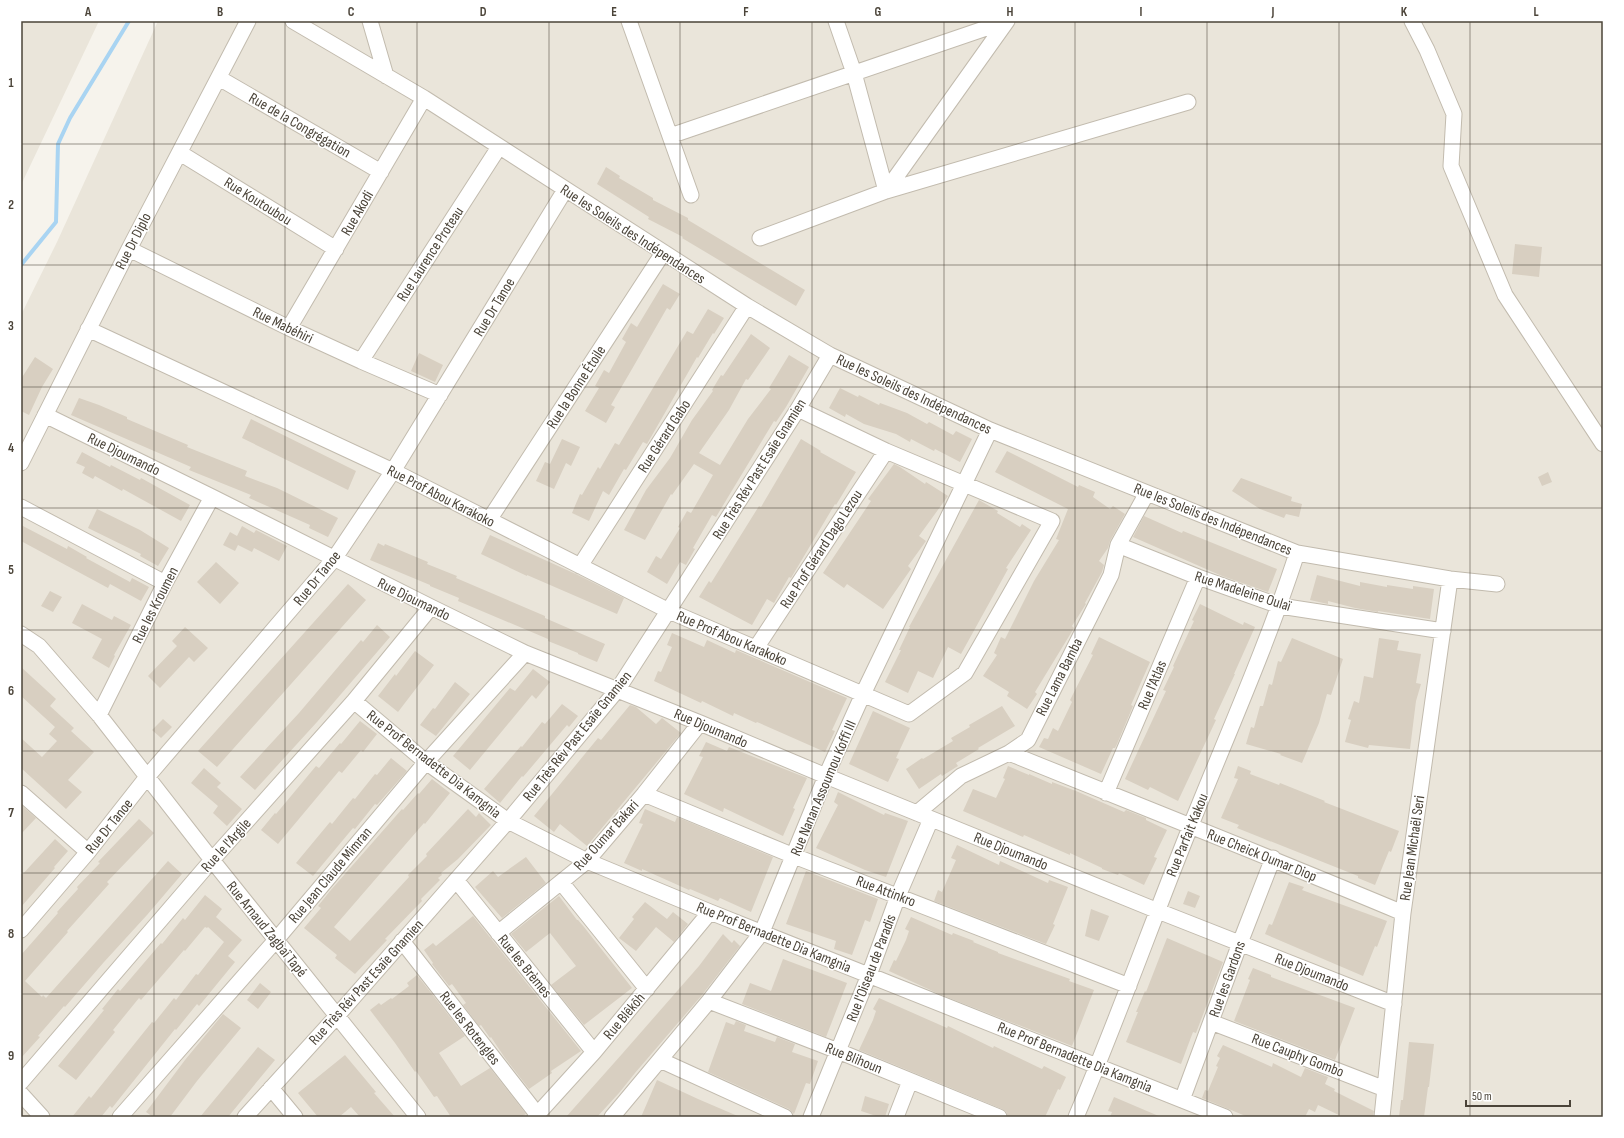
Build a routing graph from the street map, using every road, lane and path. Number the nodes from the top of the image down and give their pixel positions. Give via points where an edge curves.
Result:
1 (248, 21) edge
2 (293, 21) edge
3 (370, 21) edge
4 (629, 21) edge
5 (836, 21) edge
6 (1007, 21) edge
7 (1412, 21) edge
8 (854, 73) junction
9 (386, 76) junction
10 (219, 78) junction
11 (424, 98) junction
12 (1188, 102) dead end
13 (670, 136) junction
14 (499, 147) junction
15 (180, 153) junction
16 (381, 172) junction
17 (565, 190) junction
18 (886, 191) junction
19 (691, 195) dead end
20 (760, 238) dead end
21 (129, 249) junction
22 (336, 249) junction
23 (663, 253) junction
24 (747, 306) junction
25 (289, 328) junction
26 (88, 329) junction
27 (830, 355) junction
28 (361, 361) junction
29 (440, 395) junction
30 (798, 409) junction
31 (45, 415) junction
32 (990, 430) junction
33 (1603, 444) edge
34 (886, 450) junction
35 (21, 463) edge
36 (393, 471) junction
37 (965, 484) junction
38 (1147, 493) junction
39 (212, 497) junction
40 (21, 507) edge
41 (490, 520) junction
42 (1118, 545) junction
43 (1297, 553) junction
44 (334, 559) junction
45 (580, 566) junction
46 (1198, 577) junction
47 (1450, 579) junction
48 (165, 583) junction
49 (1498, 584) dead end
50 (1280, 606) junction
51 (431, 607) junction
52 (669, 611) junction
53 (1443, 631) junction
54 (21, 634) edge
55 (756, 648) junction
56 (525, 653) junction
57 (618, 689) junction
58 (862, 694) junction
59 (354, 701) junction
60 (99, 715) junction
61 (700, 723) junction
62 (1009, 753) junction
63 (426, 762) junction
64 (826, 776) junction
65 (147, 778) junction
66 (1106, 792) junction
67 (21, 793) edge
68 (644, 794) junction
69 (917, 813) junction
70 (931, 818) junction
71 (508, 821) junction
72 (1190, 827) junction
73 (88, 852) junction
74 (794, 856) junction
75 (1273, 858) junction
76 (212, 860) junction
77 (586, 861) junction
78 (456, 880) junction
79 (561, 882) junction
80 (898, 896) junction
81 (1158, 911) junction
82 (710, 912) junction
83 (1403, 913) junction
84 (21, 930) edge
85 (762, 932) junction
86 (498, 933) junction
87 (276, 940) junction
88 (402, 941) junction
89 (1240, 943) junction
90 (869, 975) junction
91 (1129, 986) junction
92 (647, 989) junction
93 (709, 1001) junction
94 (1394, 1004) junction
95 (336, 1017) junction
96 (1211, 1022) junction
97 (838, 1051) junction
98 (594, 1052) junction
99 (660, 1060) junction
100 (1098, 1066) junction
101 (910, 1080) junction
102 (21, 1082) edge
103 (271, 1088) junction
104 (1385, 1089) junction
105 (21, 1094) edge
106 (1182, 1100) junction
107 (536, 1116) edge
108 (42, 1117) edge
109 (120, 1117) edge
110 (245, 1117) edge
111 (295, 1117) edge
112 (418, 1117) edge
113 (612, 1117) edge
114 (785, 1117) edge
115 (811, 1117) edge
116 (896, 1117) edge
117 (999, 1117) edge
118 (1076, 1117) edge
119 (1225, 1117) edge
120 (1382, 1117) edge

1 - 10 street, Rue Dr Diplo
2 - 9 street
3 - 9 street
4 - 13 street
5 - 8 street
6 - 8 street
6 - 18 street
7 - 33 street via 1454,114 1451,166 1504,295
8 - 13 street
8 - 18 street
9 - 11 street, Rue les Soleils des Indépendances
10 - 15 street, Rue Dr Diplo
10 - 16 street, Rue de la Congrégation
11 - 14 street, Rue les Soleils des Indépendances
11 - 16 street, Rue Akodi
12 - 18 street
13 - 19 street
14 - 17 street, Rue les Soleils des Indépendances
14 - 28 street, Rue Laurence Proteau
15 - 21 street, Rue Dr Diplo
15 - 22 street, Rue Koutoubou
16 - 22 street, Rue Akodi
17 - 23 street, Rue les Soleils des Indépendances
17 - 29 street, Rue Dr Tanoe
18 - 20 street
21 - 25 street, Rue Mabéhiri
21 - 26 street, Rue Dr Diplo
22 - 25 street, Rue Akodi
23 - 24 street, Rue les Soleils des Indépendances
23 - 41 street, Rue la Bonne Étoile
24 - 27 street, Rue les Soleils des Indépendances
24 - 45 street, Rue Gérard Gabo
25 - 28 street, Rue Mabéhiri
26 - 31 street, Rue Dr Diplo
26 - 36 street, Rue Prof Abou Karakoko
27 - 30 street, Rue Très Rév Past Esaïe Gnamien
27 - 32 street, Rue les Soleils des Indépendances
28 - 29 street, Rue Mabéhiri
29 - 36 street, Rue Dr Tanoe
30 - 34 street, Rue Prof Abou Karakoko
30 - 52 street, Rue Très Rév Past Esaïe Gnamien
31 - 35 street, Rue Dr Diplo
31 - 39 street, Rue Djoumando
32 - 37 street, Rue Nanan Assoumou Koffi III
32 - 38 street, Rue les Soleils des Indépendances
34 - 37 street, Rue Prof Abou Karakoko
34 - 55 street, Rue Prof Gérard Dago Lezou
36 - 41 street, Rue Prof Abou Karakoko
36 - 44 street, Rue Dr Tanoe
37 - 58 street, Rue Nanan Assoumou Koffi III
37 - 58 street, Rue Prof Abou Karakoko via 1052,521 965,673 908,714
38 - 42 street, Rue Lama Bamba
38 - 43 street, Rue les Soleils des Indépendances
39 - 44 street, Rue Djoumando
39 - 48 street, Rue les Kroumen
40 - 48 street
41 - 45 street, Rue Prof Abou Karakoko
42 - 46 street, Rue Madeleine Oulaï
42 - 62 street, Rue Lama Bamba via 1111,575 1028,740
43 - 47 street, Rue les Soleils des Indépendances
43 - 50 street, Rue Parfait Kakou
44 - 51 street, Rue Djoumando
44 - 65 street, Rue Dr Tanoe
45 - 52 street, Rue Prof Abou Karakoko
46 - 50 street, Rue Madeleine Oulaï
46 - 66 street, Rue l'Atlas
47 - 49 street, Rue les Soleils des Indépendances
47 - 53 street, Rue Jean Michaël Seri
48 - 60 street, Rue les Kroumen
50 - 53 street, Rue Madeleine Oulaï
50 - 72 street, Rue Parfait Kakou
51 - 56 street, Rue Djoumando
51 - 59 street, Rue le l'Argile
52 - 55 street, Rue Prof Abou Karakoko
52 - 57 street, Rue Très Rév Past Esaïe Gnamien
53 - 83 street, Rue Jean Michaël Seri
54 - 60 street, Rue Arnaud Zagbaï Tapé via 39,646
55 - 58 street, Rue Prof Abou Karakoko
56 - 57 street, Rue Djoumando
56 - 63 street, Rue Jean Claude Mimran
57 - 61 street, Rue Djoumando
57 - 71 street, Rue Très Rév Past Esaïe Gnamien
58 - 64 street, Rue Nanan Assoumou Koffi III
59 - 63 street, Rue Prof Bernadette Dia Kamgnia
59 - 76 street, Rue le l'Argile
60 - 65 street, Rue Arnaud Zagbaï Tapé
61 - 64 street, Rue Djoumando
61 - 68 street, Rue Oumar Bakari
62 - 66 street, Rue Cheick Oumar Diop
62 - 69 street, Rue Lama Bamba via 961,776
63 - 71 street, Rue Prof Bernadette Dia Kamgnia
63 - 87 street, Rue Jean Claude Mimran
64 - 69 street, Rue Djoumando
64 - 74 street, Rue Nanan Assoumou Koffi III
65 - 73 street, Rue Dr Tanoe
65 - 76 street, Rue Arnaud Zagbaï Tapé
66 - 72 street, Rue Cheick Oumar Diop
67 - 73 street
68 - 74 street, Rue Attinkro
68 - 77 street, Rue Oumar Bakari
69 - 70 street, Rue Djoumando
70 - 80 street, Rue l'Oiseau de Paradis
70 - 81 street, Rue Djoumando
71 - 77 street, Rue Prof Bernadette Dia Kamgnia
71 - 78 street, Rue Très Rév Past Esaïe Gnamien
72 - 75 street, Rue Cheick Oumar Diop
72 - 81 street, Rue Parfait Kakou
73 - 84 street, Rue Dr Tanoe
74 - 80 street, Rue Attinkro
74 - 85 street, Rue Nanan Assoumou Koffi III
75 - 83 street, Rue Cheick Oumar Diop
75 - 89 street, Rue les Gardons
76 - 87 street, Rue Arnaud Zagbaï Tapé
76 - 102 street, Rue le l'Argile
77 - 79 street, Rue Oumar Bakari
77 - 82 street, Rue Prof Bernadette Dia Kamgnia
78 - 86 street, Rue les Brèmes
78 - 88 street, Rue Très Rév Past Esaïe Gnamien
79 - 86 street, Rue Oumar Bakari
79 - 92 street
80 - 90 street, Rue l'Oiseau de Paradis
80 - 91 street, Rue Attinkro
81 - 89 street, Rue Djoumando
81 - 91 street, Rue Parfait Kakou
82 - 85 street, Rue Prof Bernadette Dia Kamgnia
82 - 92 street, Rue Blêkôh
83 - 94 street, Rue Jean Michaël Seri
85 - 90 street, Rue Prof Bernadette Dia Kamgnia
85 - 93 street, Rue Nanan Assoumou Koffi III
86 - 98 street, Rue les Brèmes
87 - 95 street, Rue Arnaud Zagbaï Tapé
87 - 109 street, Rue Jean Claude Mimran
88 - 95 street, Rue Très Rév Past Esaïe Gnamien
88 - 107 street, Rue les Rotengles
89 - 94 street, Rue Djoumando
89 - 96 street, Rue les Gardons
90 - 97 street, Rue l'Oiseau de Paradis
90 - 100 street, Rue Prof Bernadette Dia Kamgnia
91 - 100 street, Rue Parfait Kakou
92 - 98 street, Rue Blêkôh
93 - 97 street, Rue Blihoun
93 - 99 street, Rue Nanan Assoumou Koffi III
94 - 104 street, Rue Jean Michaël Seri
95 - 103 street, Rue Très Rév Past Esaïe Gnamien
95 - 112 street, Rue Arnaud Zagbaï Tapé
96 - 104 street, Rue Cauphy Gombo
96 - 106 street, Rue les Gardons
97 - 101 street, Rue Blihoun
97 - 115 street, Rue l'Oiseau de Paradis
98 - 107 street, Rue Blêkôh
99 - 113 street, Rue Nanan Assoumou Koffi III
99 - 114 street
100 - 106 street, Rue Prof Bernadette Dia Kamgnia
100 - 118 street, Rue Parfait Kakou
101 - 116 street
101 - 117 street, Rue Blihoun
103 - 110 street, Rue Très Rév Past Esaïe Gnamien
103 - 111 street
104 - 120 street, Rue Jean Michaël Seri
105 - 108 street
106 - 119 street, Rue Prof Bernadette Dia Kamgnia

